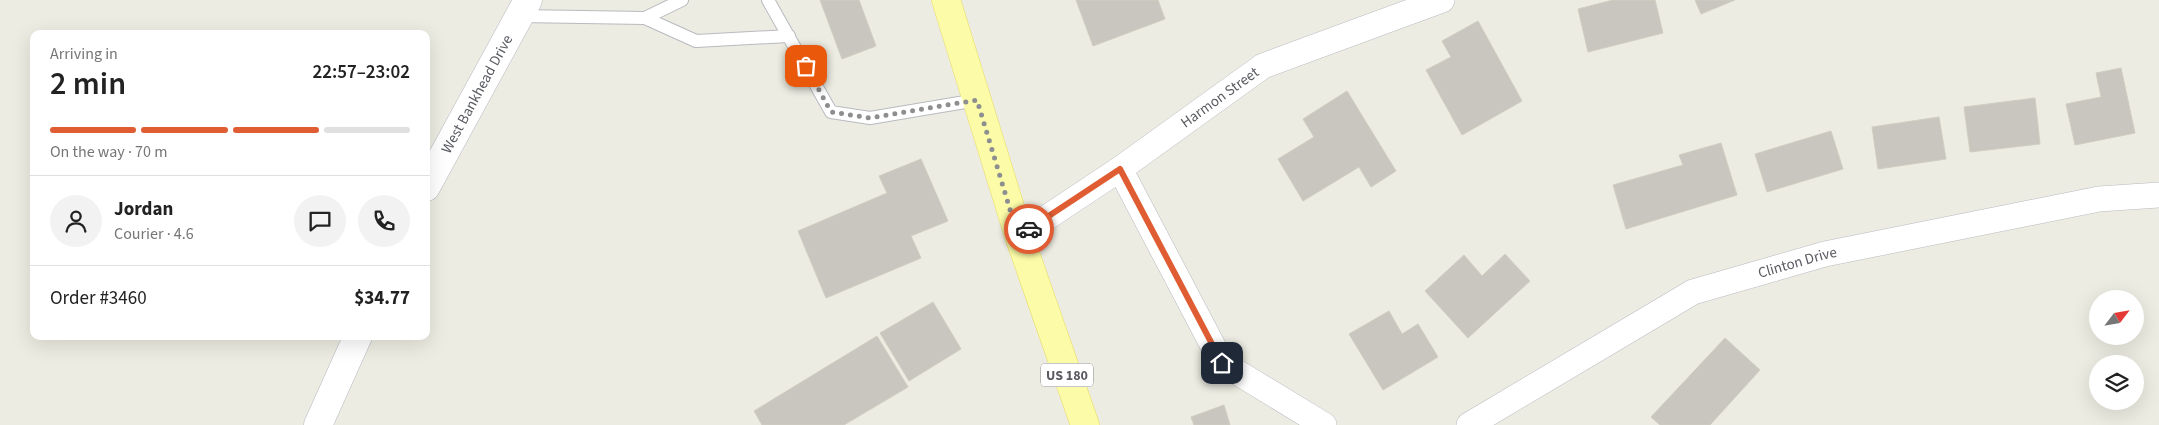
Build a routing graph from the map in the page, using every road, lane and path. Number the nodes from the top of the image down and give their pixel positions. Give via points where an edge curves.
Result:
1 (682, 0) edge
2 (768, 0) edge
3 (946, 0) edge
4 (1442, 0) edge
5 (524, 8) edge
6 (644, 18) junction
7 (789, 36) junction
8 (977, 100) junction
9 (1120, 169) junction
10 (430, 180) edge
11 (2159, 195) edge
12 (1018, 236) junction
13 (356, 340) edge
14 (318, 425) edge
15 (1084, 425) edge
16 (1324, 425) edge
17 (1469, 425) edge

1 - 6 lane
2 - 7 lane
3 - 8 main road, US 180
4 - 9 street, Harmon Street via 1262,66
5 - 6 lane
5 - 10 street, West Bankhead Drive
6 - 7 lane via 696,41
7 - 8 lane via 831,112 870,118
8 - 12 main road, US 180
9 - 12 street, Harmon Street
9 - 16 street via 1222,363
11 - 17 street, Clinton Drive via 2099,200 1825,254 1693,292
12 - 15 main road, US 180
13 - 14 street

